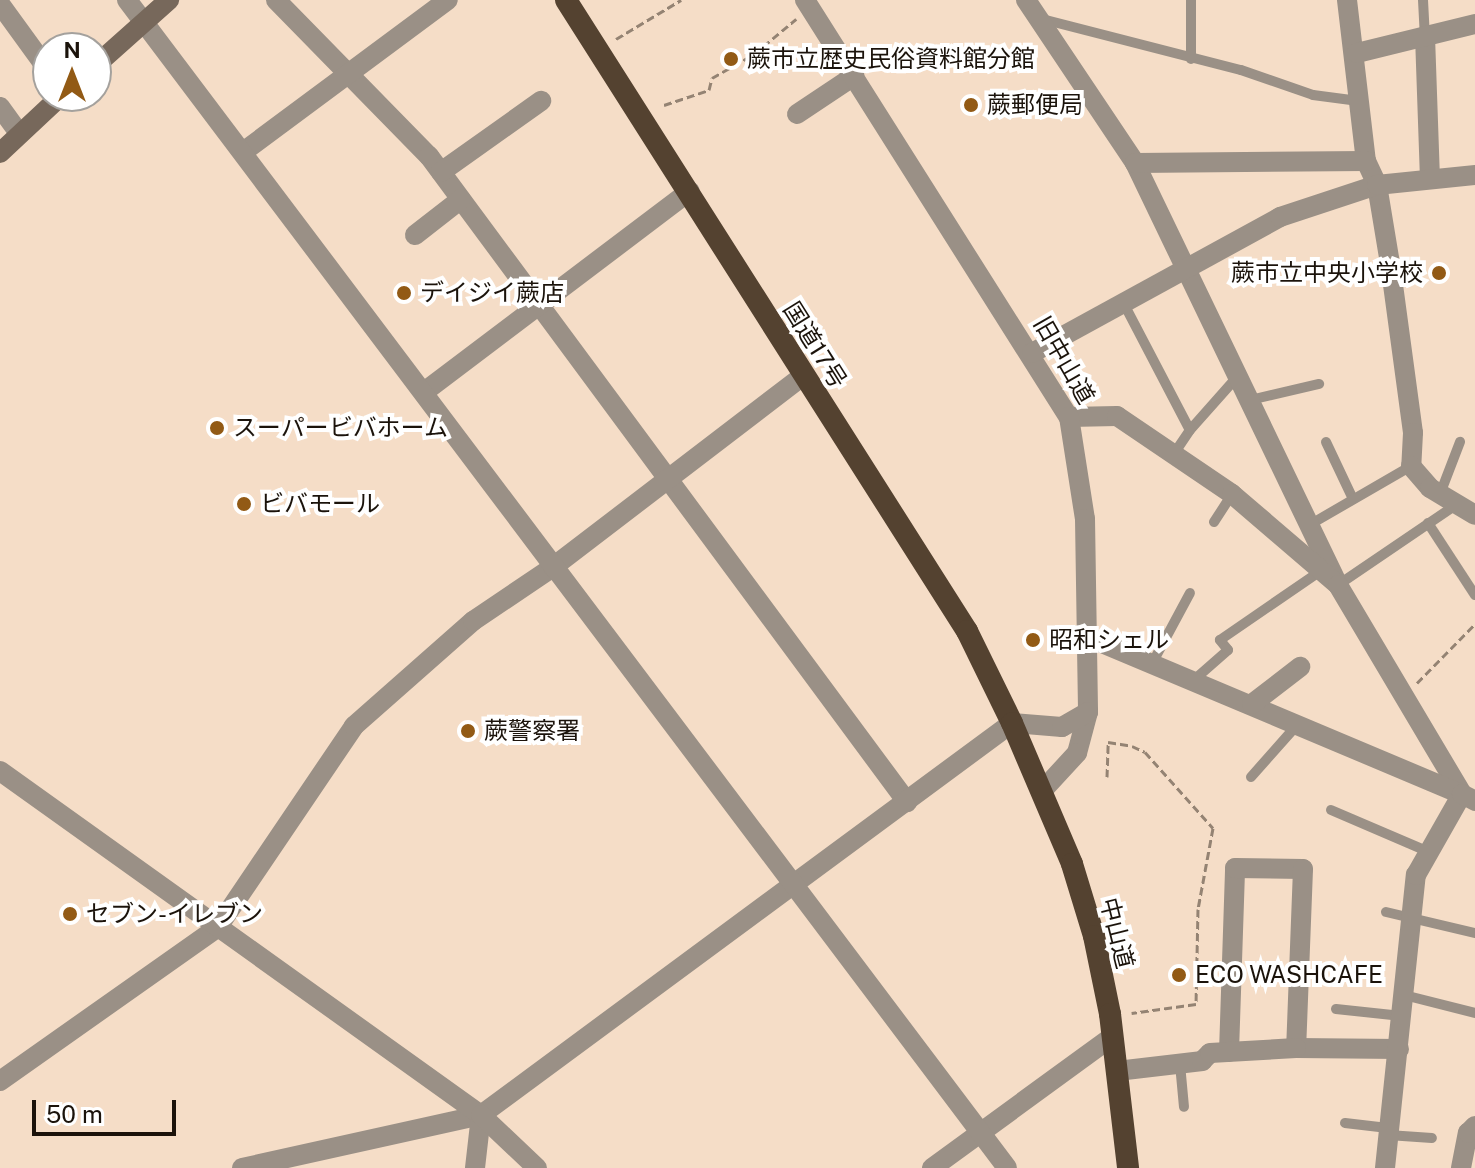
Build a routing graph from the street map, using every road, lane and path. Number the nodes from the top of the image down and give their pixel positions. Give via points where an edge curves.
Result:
1 (127, 0) edge
2 (169, 0) edge
3 (276, 0) edge
4 (566, 0) edge
5 (681, 0) edge
6 (1191, 0) edge
7 (1347, 0) edge
8 (1423, 0) edge
9 (0, 2) edge
10 (437, 3) edge
11 (808, 4) edge
12 (1031, 9) edge
13 (144, 23) junction
14 (1475, 24) edge
15 (1425, 36) junction
16 (32, 47) edge
17 (599, 49) junction
18 (112, 51) edge
19 (1357, 53) junction
20 (1191, 59) junction
21 (349, 73) junction
22 (854, 76) junction
23 (541, 101) dead end
24 (1362, 101) junction
25 (664, 105) dead end
26 (0, 107) edge
27 (43, 112) edge
28 (797, 114) dead end
29 (19, 133) junction
30 (243, 152) junction
31 (0, 153) edge
32 (1366, 161) junction
33 (1135, 163) junction
34 (441, 172) junction
35 (1475, 175) edge
36 (1430, 176) junction
37 (1377, 185) junction
38 (690, 191) junction
39 (461, 199) junction
40 (415, 235) dead end
41 (1188, 270) junction
42 (1124, 304) junction
43 (540, 305) junction
44 (1032, 353) junction
45 (803, 376) junction
46 (1238, 376) junction
47 (1319, 384) dead end
48 (424, 392) junction
49 (1250, 400) junction
50 (1069, 417) junction
51 (1190, 430) junction
52 (1326, 442) dead end
53 (1460, 442) dead end
54 (1173, 455) junction
55 (1411, 466) junction
56 (669, 478) junction
57 (1232, 494) junction
58 (1353, 499) junction
59 (1449, 499) junction
60 (1475, 515) edge
61 (1214, 522) dead end
62 (1428, 523) junction
63 (1311, 524) junction
64 (553, 567) junction
65 (1319, 572) junction
66 (1338, 585) junction
67 (1190, 593) dead end
68 (1475, 595) edge
69 (1475, 624) edge
70 (1090, 638) junction
71 (1154, 660) junction
72 (1300, 667) dead end
73 (1195, 679) junction
74 (1403, 697) junction
75 (1252, 704) junction
76 (1088, 712) junction
77 (1012, 723) junction
78 (1298, 725) junction
79 (0, 771) edge
80 (1107, 777) dead end
81 (1251, 777) dead end
82 (1043, 790) junction
83 (1468, 797) edge
84 (907, 802) junction
85 (1331, 810) dead end
86 (1429, 852) junction
87 (792, 886) junction
88 (1386, 912) dead end
89 (1412, 915) junction
90 (218, 927) junction
91 (1475, 933) edge
92 (1404, 995) junction
93 (1336, 1009) dead end
94 (1132, 1013) dead end
95 (1475, 1013) edge
96 (1402, 1016) junction
97 (1113, 1036) junction
98 (1296, 1048) junction
99 (1399, 1049) junction
100 (1229, 1052) junction
101 (1180, 1064) junction
102 (1117, 1071) junction
103 (0, 1081) edge
104 (1184, 1107) dead end
105 (481, 1115) junction
106 (1345, 1123) dead end
107 (1475, 1126) edge
108 (1388, 1131) junction
109 (980, 1132) junction
110 (1432, 1138) dead end
111 (242, 1168) edge
112 (475, 1168) edge
113 (537, 1168) edge
114 (932, 1168) edge
115 (1007, 1168) edge
116 (1128, 1168) edge
117 (1385, 1168) edge
118 (1461, 1168) edge

1 - 13 street
2 - 13 main road
3 - 21 street
4 - 17 highway, 国道17号
5 - 17 path
6 - 20 lane
7 - 19 street
8 - 15 lane
9 - 16 street
10 - 21 street
11 - 22 street, 旧中山道
11 - 25 path via 754,54 712,78 709,90
12 - 20 lane
12 - 33 street
13 - 18 main road
13 - 30 street
14 - 15 street
15 - 19 street
15 - 36 street
17 - 38 highway, 国道17号
19 - 24 street
20 - 24 lane via 1313,95
21 - 30 street
21 - 34 street
22 - 28 street
22 - 44 street, 旧中山道
23 - 34 street
24 - 32 street
26 - 29 street
27 - 29 main road
29 - 31 main road
30 - 48 street
32 - 33 street
32 - 37 street
33 - 41 street
34 - 39 street
35 - 36 street
36 - 37 street
37 - 41 street via 1280,217
37 - 55 street via 1413,433
38 - 43 street
38 - 45 highway, 国道17号
39 - 40 street
39 - 43 street
41 - 42 street
41 - 46 street
42 - 44 street
42 - 51 lane
43 - 48 street
43 - 56 street
44 - 50 street, 旧中山道
45 - 56 street
45 - 77 highway, 国道17号 via 967,631
46 - 49 street
46 - 51 lane
47 - 49 lane
48 - 64 street
49 - 63 street
50 - 54 street via 1117,416
50 - 70 street, 旧中山道 via 1085,519
51 - 54 lane
52 - 58 lane
53 - 59 lane
54 - 57 street
55 - 58 lane
55 - 59 street
56 - 64 street
56 - 84 street
57 - 61 lane
57 - 65 street
58 - 63 lane
59 - 60 street
59 - 62 lane
62 - 66 lane
62 - 68 lane
63 - 66 street
64 - 87 street
64 - 90 street via 473,621 354,726
65 - 66 street
65 - 73 lane via 1220,640 1228,650
66 - 74 street
67 - 71 lane
69 - 74 path
70 - 71 street
70 - 76 street, 旧中山道
71 - 73 street
72 - 75 street
73 - 75 street
74 - 83 street
75 - 78 street
76 - 77 street via 1062,727
76 - 82 street, 旧中山道 via 1077,753
77 - 82 highway, 中山道
77 - 84 street
78 - 81 lane
78 - 83 street
79 - 90 street
80 - 94 path via 1108,742 1145,752 1213,828 1198,909 1196,1004
82 - 97 highway, 中山道 via 1094,936
83 - 86 street
84 - 87 street
85 - 86 lane
86 - 89 street via 1416,875
87 - 105 street
87 - 109 street
88 - 89 lane
89 - 91 lane
89 - 92 street
90 - 103 street
90 - 105 street
92 - 95 lane
92 - 96 street
93 - 96 lane
96 - 99 street
97 - 102 highway, 中山道
97 - 109 street
98 - 99 street
98 - 100 street
98 - 100 street via 1303,869 1235,868
99 - 108 street
100 - 101 street
101 - 102 street
101 - 104 lane
102 - 116 highway, 中山道
105 - 111 street
105 - 112 street
105 - 113 street
106 - 108 lane
107 - 118 street via 1468,1133
108 - 110 lane
108 - 117 street
109 - 114 street
109 - 115 street

